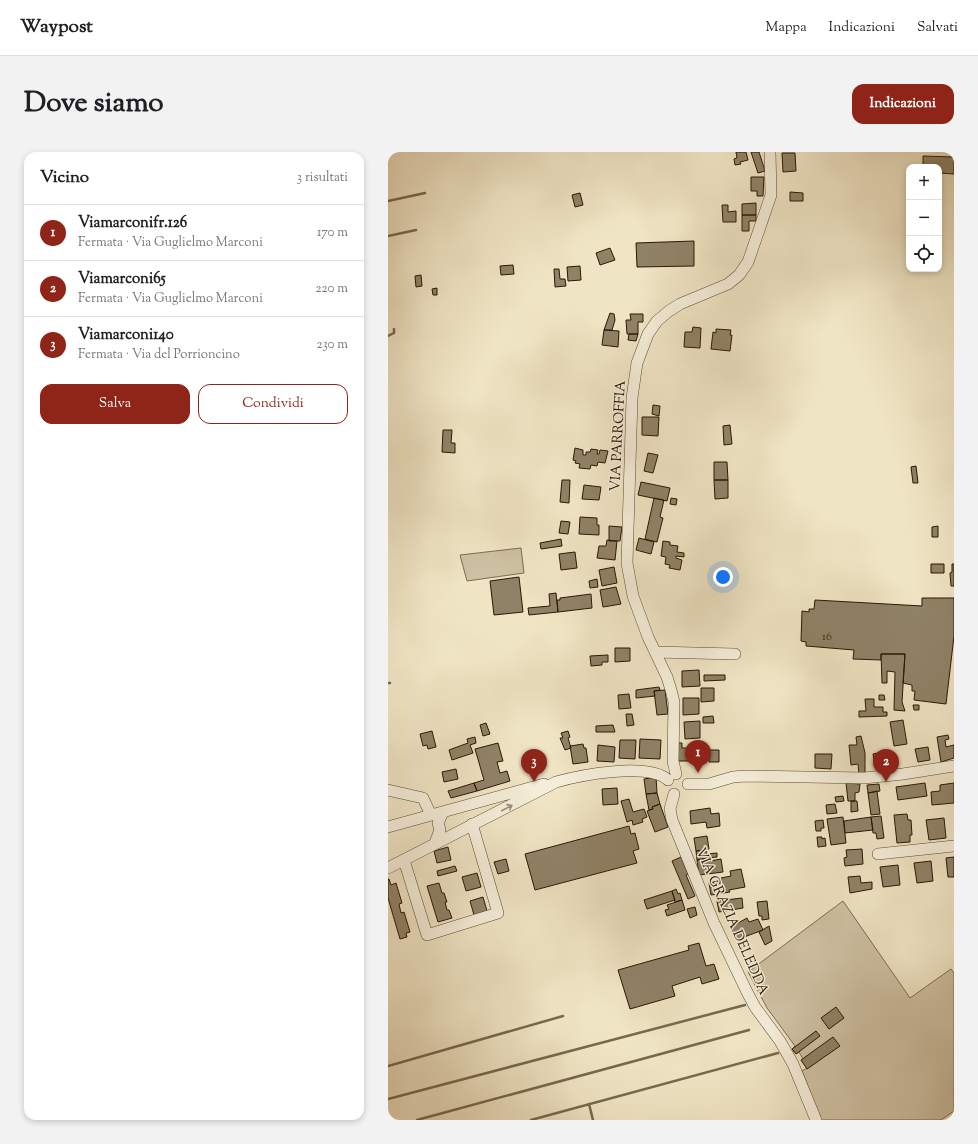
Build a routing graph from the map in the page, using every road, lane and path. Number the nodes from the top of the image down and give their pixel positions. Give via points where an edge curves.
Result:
1 (770, 152) edge
2 (655, 652) junction
3 (734, 654) dead end
4 (954, 766) edge
5 (672, 777) junction
6 (556, 782) junction
7 (688, 784) junction
8 (388, 790) edge
9 (674, 794) junction
10 (478, 802) junction
11 (434, 821) junction
12 (476, 822) junction
13 (388, 827) edge
14 (451, 835) junction
15 (435, 844) junction
16 (954, 846) edge
17 (878, 854) dead end
18 (404, 860) junction
19 (388, 868) edge
20 (816, 1120) edge

1 - 2 street, VIA PARROFFIA via 771,195 748,262 739,276 728,284 680,304 657,321 648,334 636,363 632,398 627,563 633,596
2 - 3 street
2 - 5 street, VIA PARROFFIA via 667,677 674,702
4 - 7 street via 864,778 745,776 709,784
5 - 6 street via 619,771 585,774
5 - 7 street via 679,774 685,777
5 - 9 street via 669,789
6 - 10 street
12 -> 6 street
7 - 9 street via 682,793
8 - 11 street via 423,798
9 - 20 street, VIA GRAZIA DELEDDA via 670,809 672,820 714,923 752,1001 793,1064
10 - 11 street via 443,812
10 - 12 street via 484,804 487,809 486,814
11 - 13 street
11 - 14 street
11 - 15 street
12 - 14 street
12 - 18 street via 498,914 427,935
14 - 15 street
15 - 18 street
16 - 17 street
18 - 19 street

